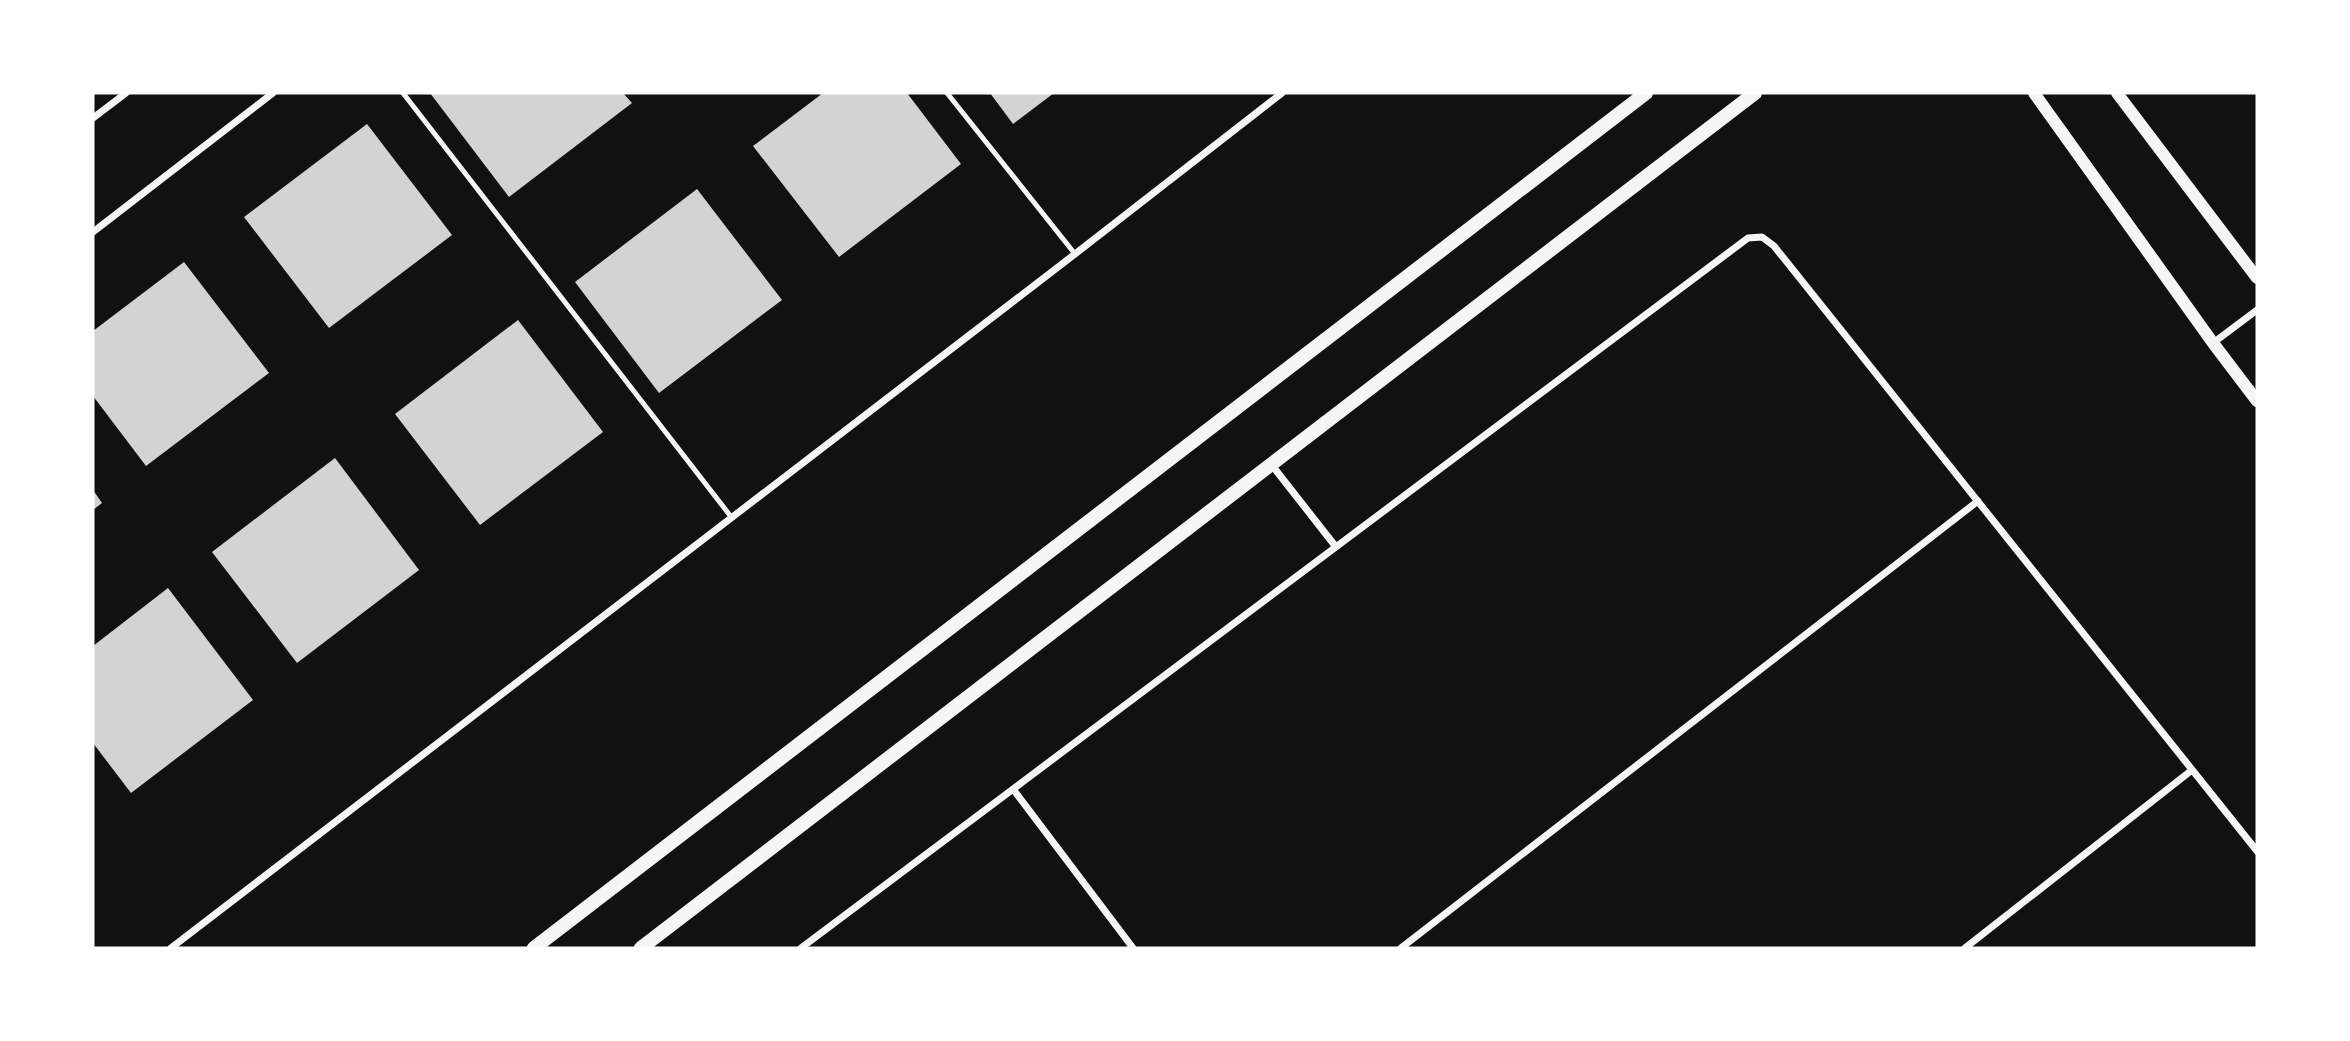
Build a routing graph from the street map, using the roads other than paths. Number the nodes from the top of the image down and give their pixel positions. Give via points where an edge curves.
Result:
1 (126, 93) edge
2 (273, 93) edge
3 (403, 93) edge
4 (947, 93) edge
5 (1282, 93) edge
6 (1646, 93) edge
7 (1755, 93) edge
8 (2034, 93) edge
9 (2117, 93) edge
10 (93, 118) edge
11 (93, 232) edge
12 (1075, 254) junction
13 (2257, 278) edge
14 (2257, 310) edge
15 (2213, 343) junction
16 (2257, 401) edge
17 (1271, 464) junction
18 (1978, 501) junction
19 (732, 518) junction
20 (1336, 547) junction
21 (2193, 770) junction
22 (1013, 789) junction
23 (2257, 851) edge
24 (171, 948) edge
25 (534, 948) edge
26 (640, 948) edge
27 (801, 948) edge
28 (1133, 948) edge
29 (1401, 948) edge
30 (1965, 948) edge

1 - 10 street
2 - 11 street
3 - 19 lane
4 - 12 lane
5 - 12 street
6 - 25 main road
7 - 17 main road
8 - 15 street
9 - 13 street
12 - 19 street
14 - 15 street
15 - 16 street
17 - 20 street
17 - 26 main road
18 - 20 street via 1774,246 1762,237 1748,238
18 - 21 street
18 - 29 street
19 - 24 street
20 - 22 street
21 - 23 street
21 - 30 street
22 - 27 street
22 - 28 street

